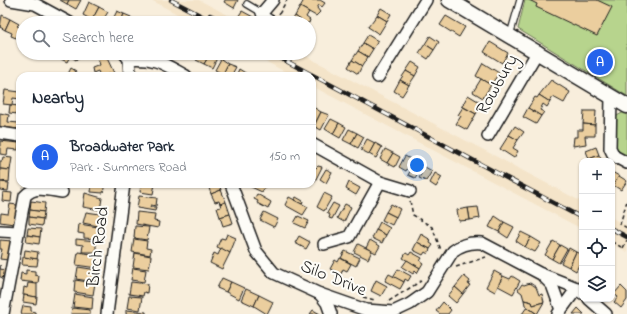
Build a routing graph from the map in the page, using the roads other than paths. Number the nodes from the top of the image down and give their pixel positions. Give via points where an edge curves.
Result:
1 (11, 0) edge
2 (273, 0) edge
3 (426, 0) edge
4 (449, 0) edge
5 (520, 0) edge
6 (33, 2) edge
7 (247, 4) dead end
8 (262, 13) junction
9 (58, 16) edge
10 (267, 16) edge
11 (510, 35) junction
12 (538, 51) junction
13 (128, 60) edge
14 (165, 60) edge
15 (129, 72) edge
16 (181, 72) edge
17 (378, 77) dead end
18 (611, 96) junction
19 (627, 106) edge
20 (0, 133) edge
21 (16, 135) edge
22 (488, 136) dead end
23 (316, 146) edge
24 (627, 163) edge
25 (380, 182) junction
26 (123, 188) edge
27 (232, 188) edge
28 (410, 191) road end
29 (62, 192) dead end
30 (0, 230) edge
31 (18, 232) junction
32 (324, 244) dead end
33 (539, 273) junction
34 (579, 291) edge
35 (320, 294) junction
36 (592, 302) edge
37 (362, 312) edge
38 (560, 312) edge
39 (3, 314) edge
40 (107, 314) edge
41 (331, 314) edge
42 (606, 314) edge

1 - 6 street
2 - 8 street
3 - 17 street
4 - 11 street
5 - 11 lane
6 - 9 street
7 - 8 lane
8 - 10 lane
11 - 12 street
12 - 18 street
12 - 22 street, Rowbury
13 - 15 street
14 - 16 street
18 - 19 street
18 - 24 street via 610,148 614,156
20 - 21 street
23 - 25 street
25 - 28 street
25 - 32 street via 349,237
26 - 40 street, Birch Road
27 - 35 street, Silo Drive via 256,251 274,273
29 - 31 street via 31,190 25,196
30 - 31 street
31 - 39 street
33 - 34 street, Silo Drive
33 - 37 street, Silo Drive via 482,243 475,242 459,246 446,261 427,292 410,304 393,312
33 - 38 street, Silo Drive via 552,285
34 - 38 street
35 - 37 street, Silo Drive
35 - 41 street
36 - 42 street

